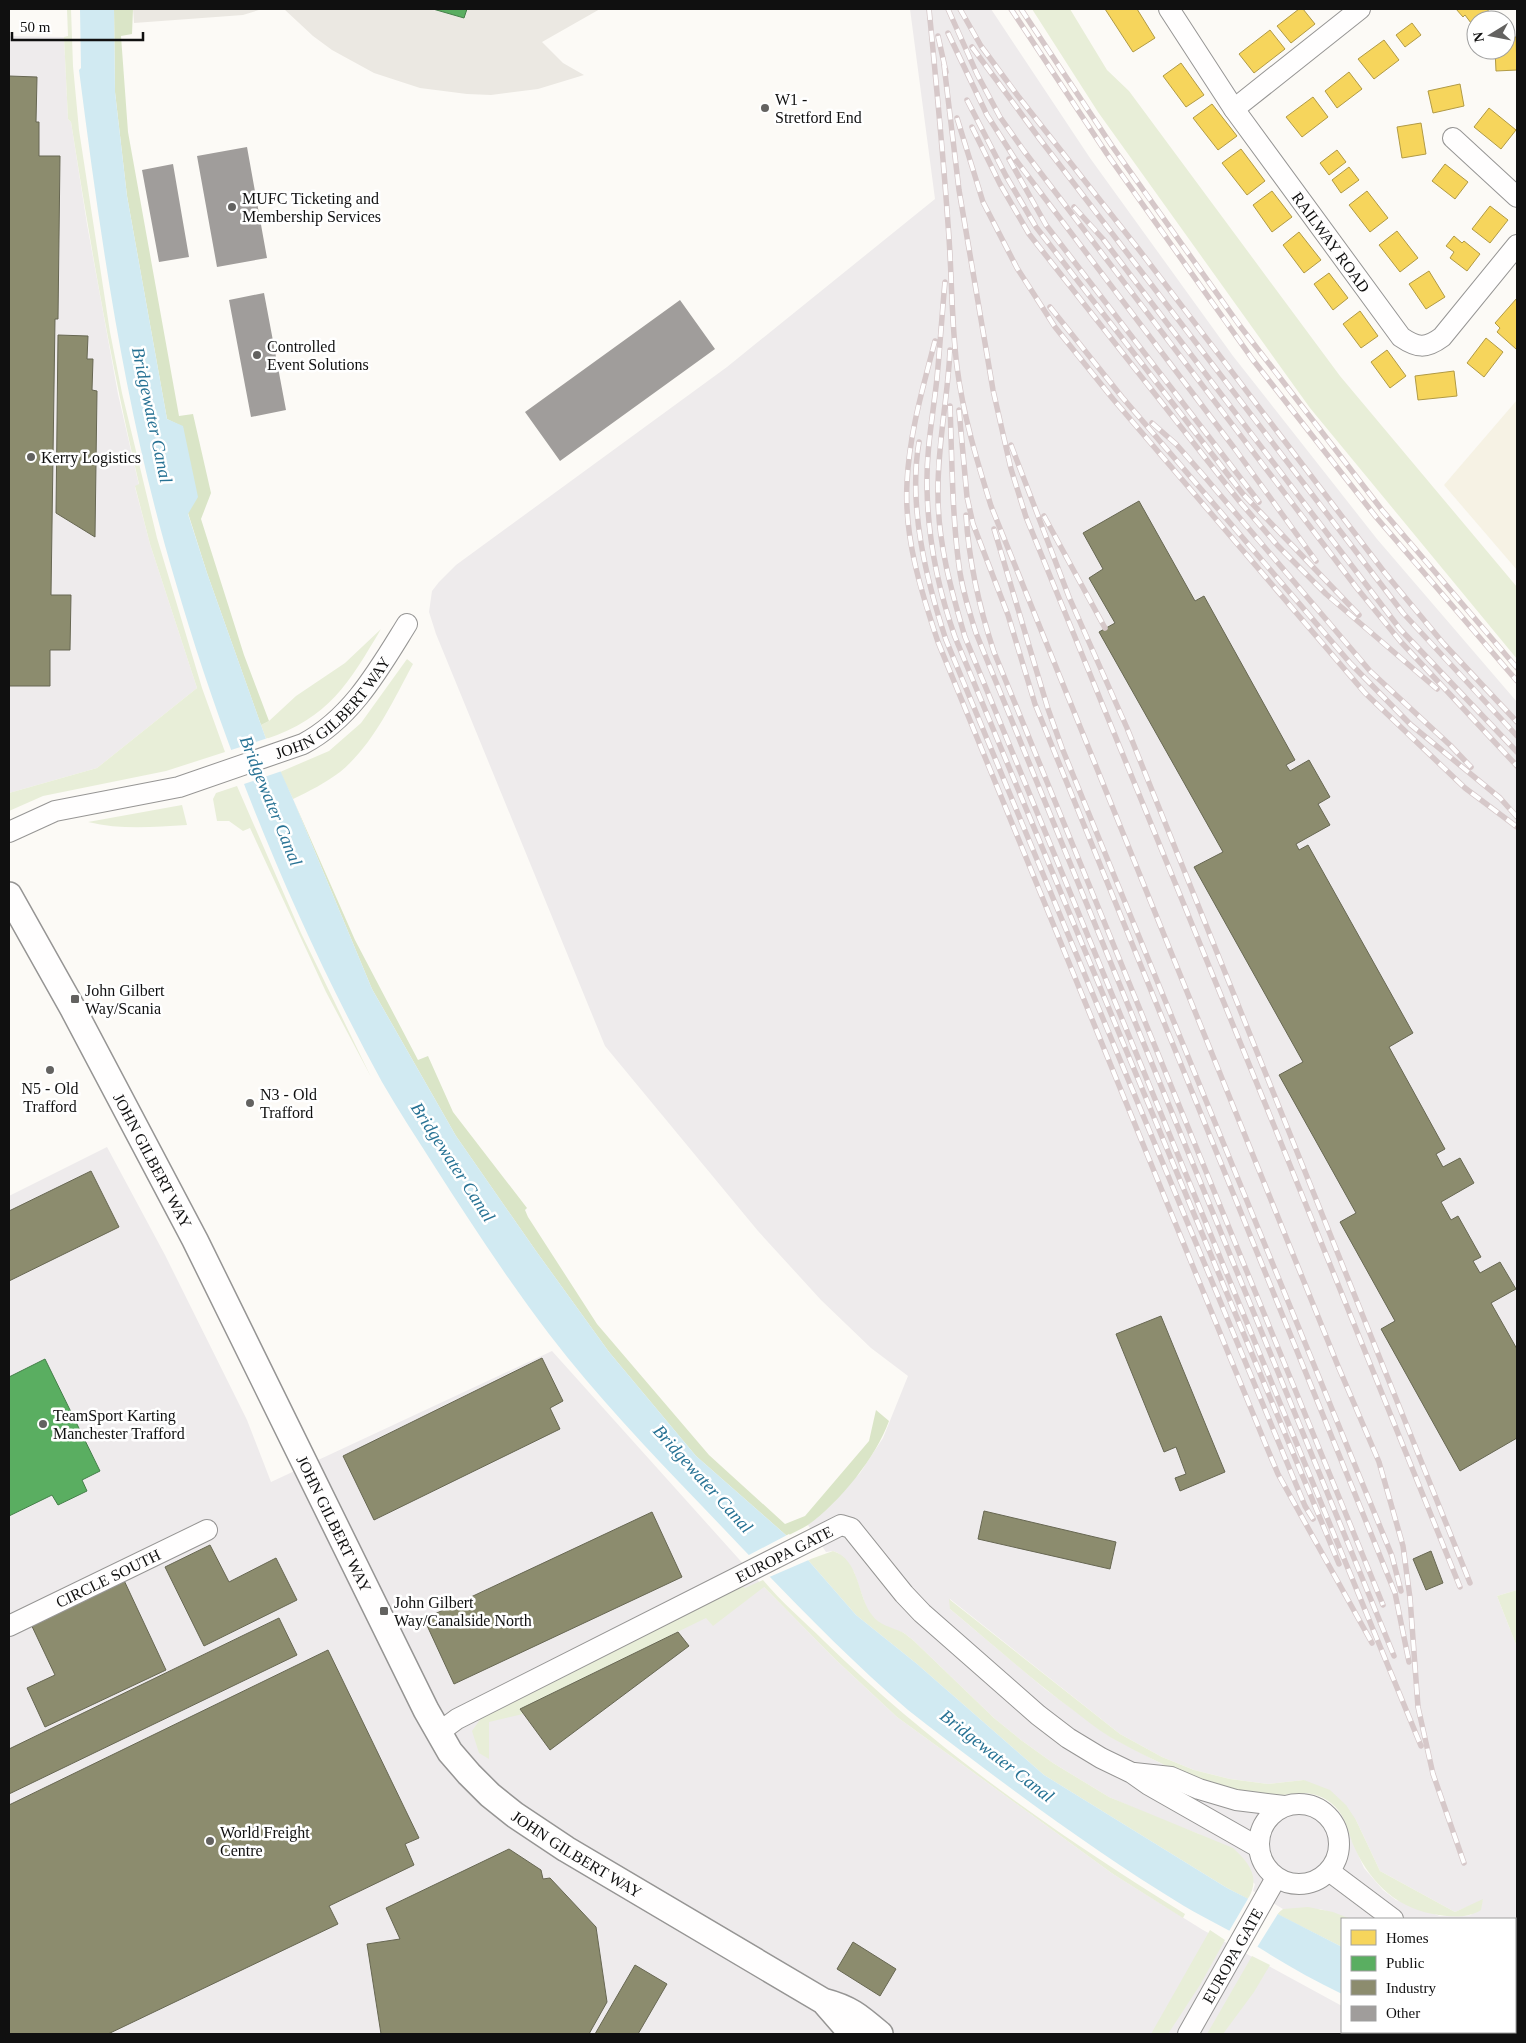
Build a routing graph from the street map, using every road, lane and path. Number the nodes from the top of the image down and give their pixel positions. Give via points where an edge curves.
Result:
1 (1170, 9) edge
2 (1360, 9) edge
3 (1234, 109) junction
4 (1453, 138) dead end
5 (1517, 197) edge
6 (1517, 245) edge
7 (407, 624) dead end
8 (9, 832) edge
9 (9, 895) edge
10 (207, 1530) dead end
11 (9, 1626) edge
12 (438, 1733) junction
13 (1132, 1772) junction
14 (1284, 1806) junction
15 (1258, 1847) junction
16 (1329, 1871) junction
17 (1276, 1878) junction
18 (1392, 1918) edge
19 (823, 2000) junction
20 (852, 2034) edge
21 (880, 2034) edge
22 (1188, 2034) edge

1 - 3 street, RAILWAY ROAD
2 - 3 street
3 - 6 street, RAILWAY ROAD via 1401,337 1410,343 1420,346 1432,344 1442,337
4 - 5 street
7 - 8 street, JOHN GILBERT WAY via 370,682 347,711 321,734 285,751 211,777 179,787 55,811
9 - 12 street, JOHN GILBERT WAY via 199,1248
10 - 11 street, CIRCLE SOUTH
12 - 13 street, EUROPA GATE via 457,1719 841,1525 851,1528 922,1613 994,1678 1068,1738
12 - 19 street, JOHN GILBERT WAY via 450,1752 490,1795 540,1832
13 - 14 street, EUROPA GATE via 1170,1777 1236,1800
13 - 15 street, EUROPA GATE
14 - 15 street via 1264,1823
14 - 16 street via 1311,1806 1332,1821 1339,1847
15 - 17 street via 1267,1870
16 - 17 street via 1320,1879 1298,1885
16 - 18 street
17 - 22 street, EUROPA GATE
19 - 20 street, JOHN GILBERT WAY
19 - 21 street, JOHN GILBERT WAY via 857,2014

